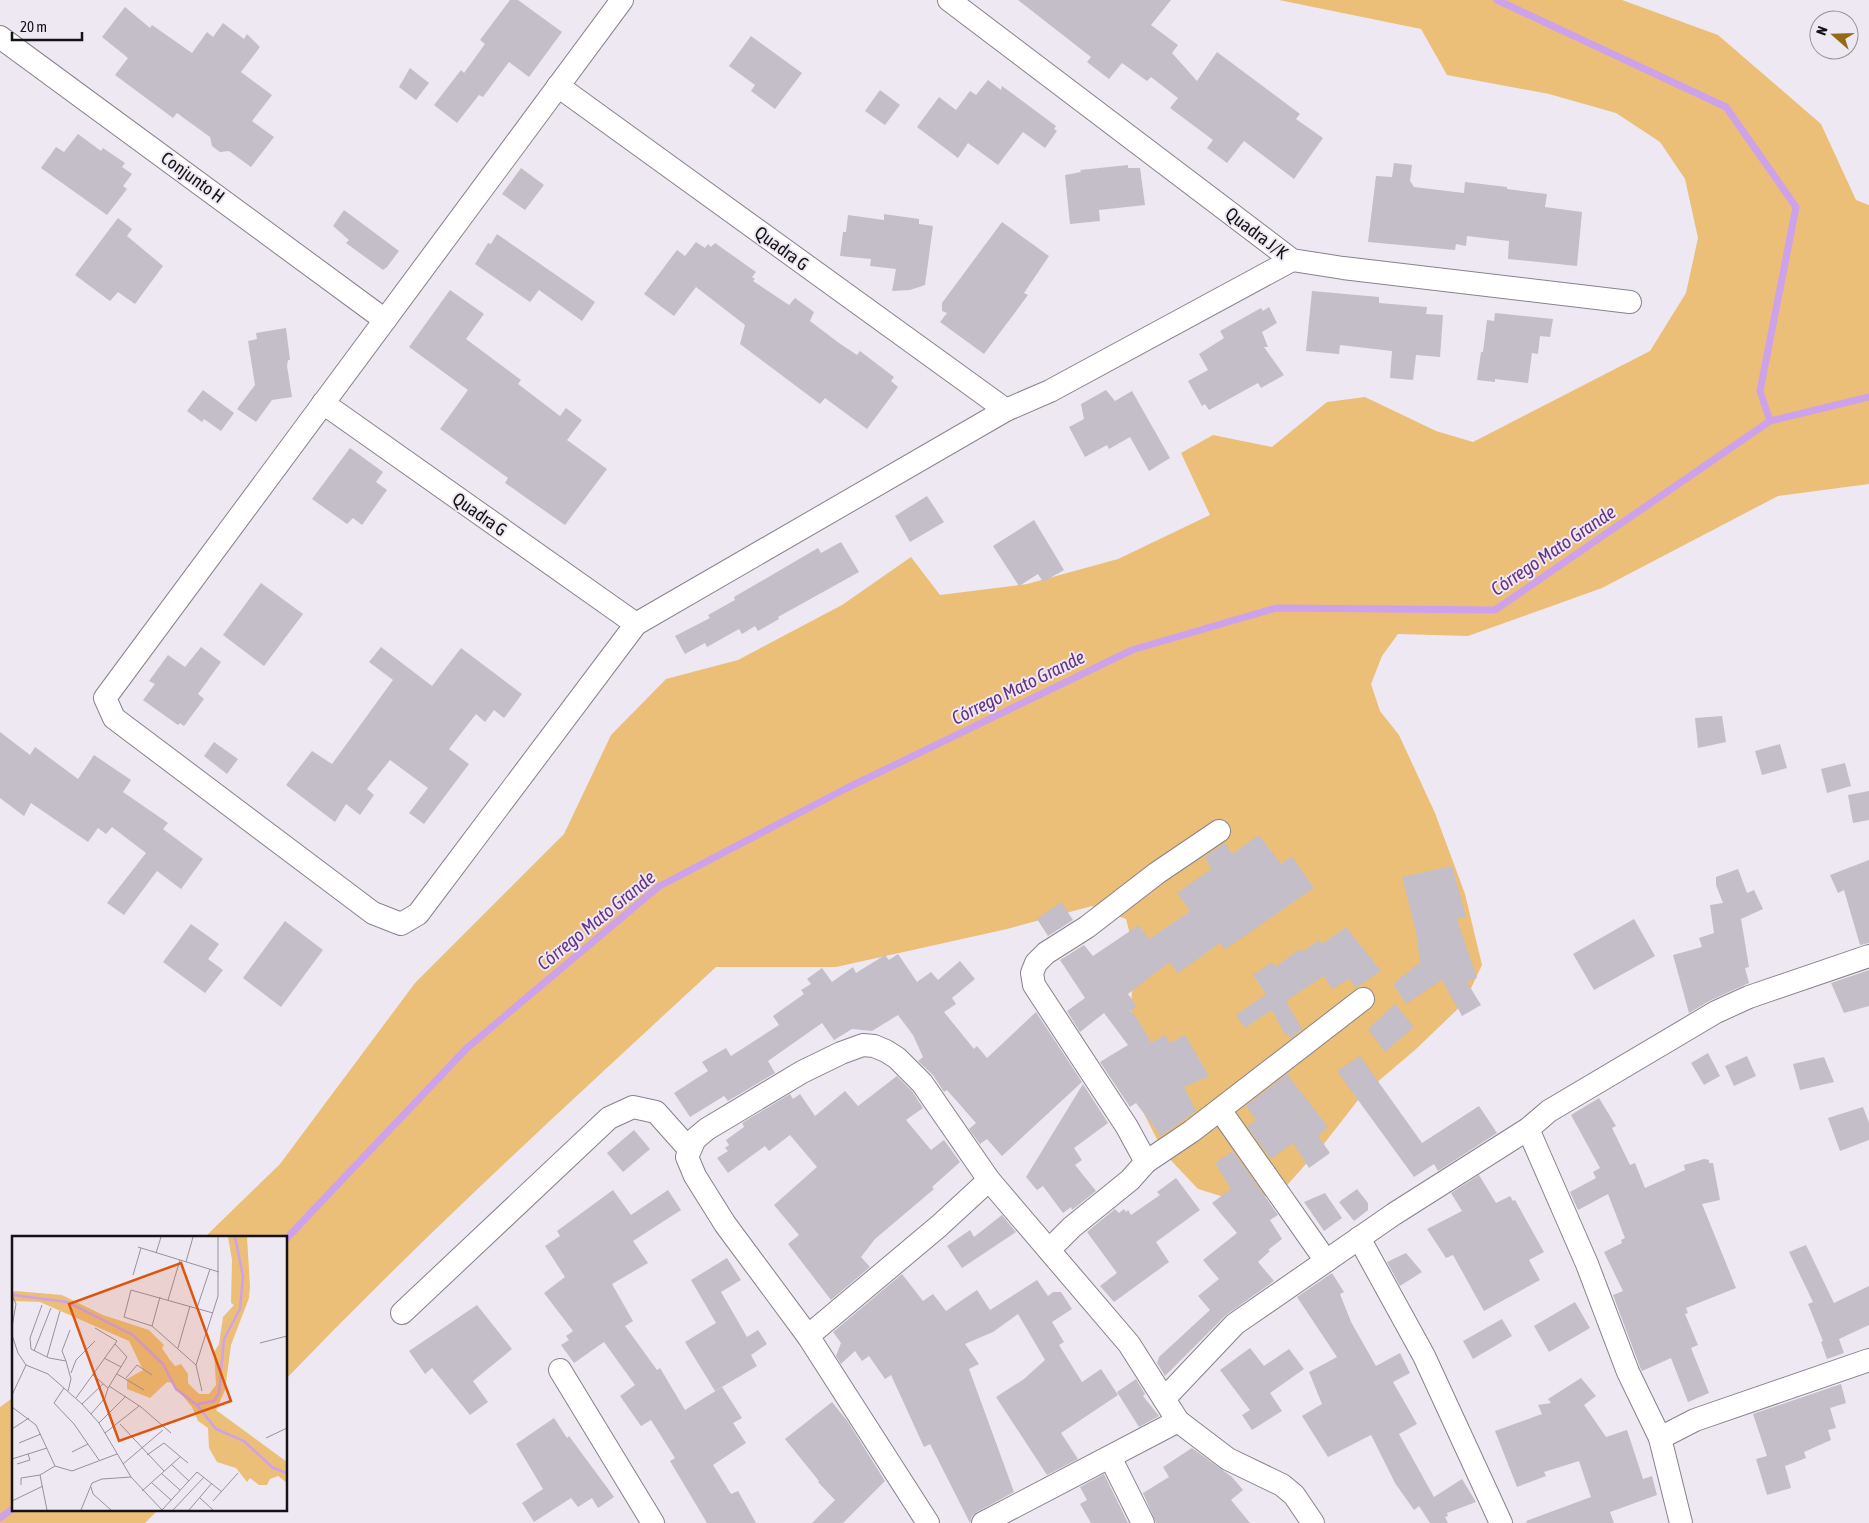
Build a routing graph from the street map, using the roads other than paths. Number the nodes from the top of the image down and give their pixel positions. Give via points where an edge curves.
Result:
1 (950, 0) edge
2 (617, 2) edge
3 (0, 37) edge
4 (558, 86) junction
5 (1292, 260) junction
6 (1630, 302) dead end
7 (385, 320) junction
8 (323, 404) junction
9 (1006, 410) junction
10 (636, 624) junction
11 (1219, 832) dead end
12 (1869, 956) edge
13 (1363, 999) dead end
14 (1220, 1110) junction
15 (1528, 1129) junction
16 (689, 1148) junction
17 (1146, 1162) junction
18 (989, 1180) junction
19 (1359, 1238) junction
20 (1049, 1250) junction
21 (1326, 1261) junction
22 (402, 1312) dead end
23 (808, 1336) junction
24 (1869, 1360) edge
25 (560, 1370) dead end
26 (1164, 1399) junction
27 (1178, 1421) junction
28 (1660, 1438) junction
29 (1110, 1457) junction
30 (653, 1523) edge
31 (928, 1523) edge
32 (983, 1523) edge
33 (1144, 1523) edge
34 (1313, 1523) edge
35 (1501, 1523) edge
36 (1681, 1523) edge

1 - 5 street, Quadra J/K
2 - 4 street
3 - 7 street, Conjunto H
4 - 7 street
4 - 9 street, Quadra G
5 - 6 street, Quadra J/K
5 - 9 street via 1050,390
7 - 8 street
8 - 10 street, Quadra G
8 - 10 street via 105,698 114,718 373,913 401,924 418,914
9 - 10 street
11 - 17 street via 1046,954 1036,962 1032,973 1034,985
12 - 15 street via 1749,996 1716,1012 1548,1111
13 - 14 street
14 - 17 street
14 - 21 street
15 - 19 street
15 - 28 street via 1587,1264 1628,1372
16 - 18 street via 694,1140 726,1116 802,1072 840,1053 863,1045 874,1046 897,1058 922,1083
16 - 22 street via 656,1112 633,1107 609,1118
16 - 23 street via 688,1163 725,1224
17 - 20 street via 1130,1180
18 - 20 street
18 - 23 street
19 - 21 street
19 - 35 street via 1424,1356
20 - 26 street via 1130,1344
21 - 26 street via 1236,1324
23 - 31 street
24 - 28 street via 1695,1420
25 - 30 street
26 - 27 street
27 - 29 street
27 - 34 street via 1228,1460 1282,1485 1294,1495
28 - 36 street
29 - 32 street
29 - 33 street

